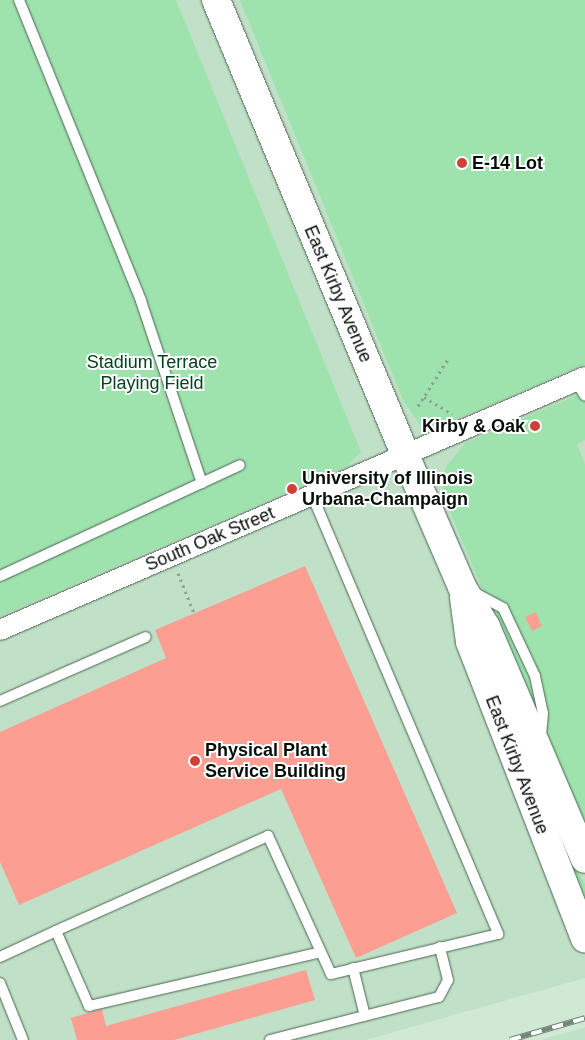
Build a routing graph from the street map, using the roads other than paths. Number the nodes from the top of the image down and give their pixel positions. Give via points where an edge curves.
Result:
1 (19, 0) edge
2 (216, 0) edge
3 (582, 385) edge
4 (405, 455) junction
5 (240, 465) dead end
6 (202, 483) junction
7 (312, 495) junction
8 (0, 576) edge
9 (462, 587) junction
10 (0, 630) edge
11 (146, 636) dead end
12 (0, 701) edge
13 (585, 859) edge
14 (56, 931) junction
15 (585, 939) edge
16 (440, 947) junction
17 (321, 952) junction
18 (0, 957) edge
19 (353, 968) junction
20 (0, 983) edge
21 (365, 1016) junction
22 (23, 1040) edge
23 (270, 1040) edge

1 - 6 lane via 140,301
2 - 4 main road, East Kirby Avenue
3 - 4 street, South Oak Street
4 - 7 street, South Oak Street
4 - 9 main road, East Kirby Avenue
5 - 6 lane
6 - 8 lane
7 - 10 street, South Oak Street
7 - 16 lane via 498,934
9 - 13 main road, East Kirby Avenue via 486,627
9 - 15 main road, East Kirby Avenue via 470,642
11 - 12 lane
14 - 17 lane via 89,1006
14 - 17 lane via 268,836
14 - 18 lane
16 - 19 lane
16 - 21 lane via 448,980 444,994
17 - 19 lane via 331,974
19 - 21 lane
20 - 22 lane
21 - 23 lane

